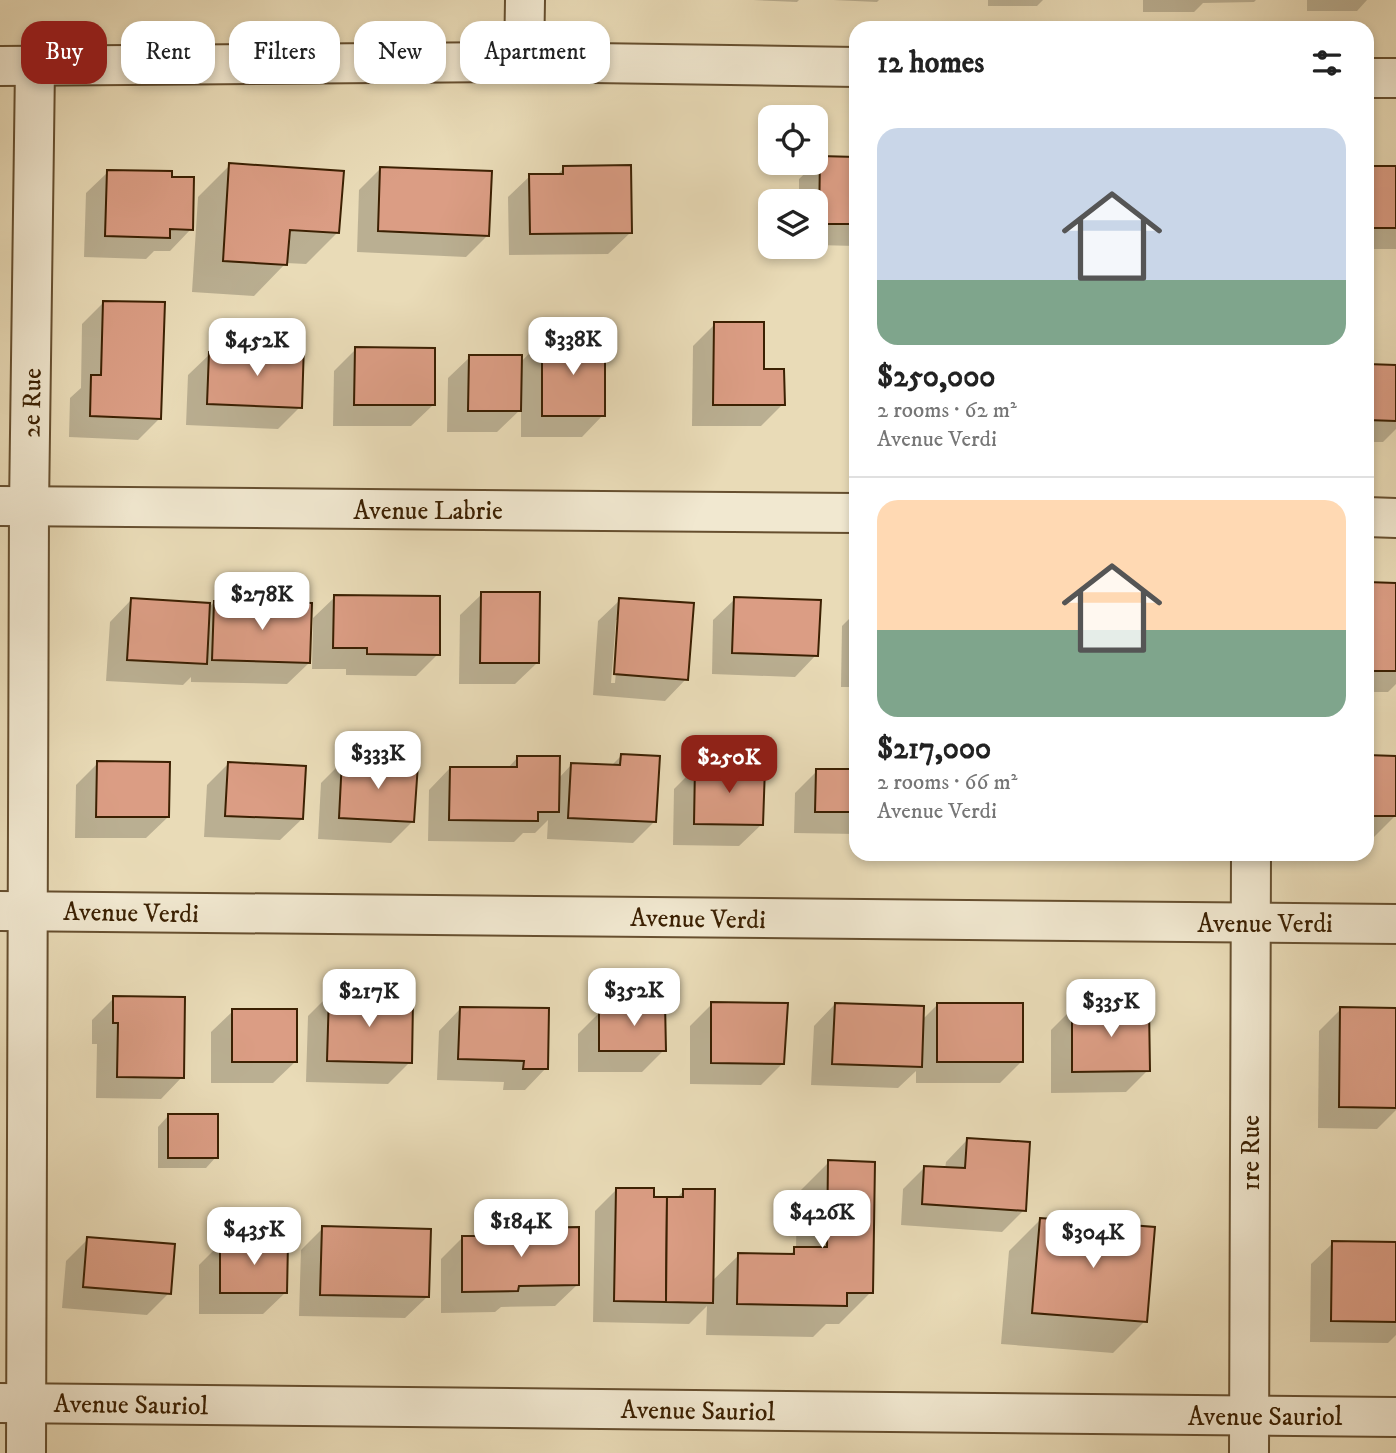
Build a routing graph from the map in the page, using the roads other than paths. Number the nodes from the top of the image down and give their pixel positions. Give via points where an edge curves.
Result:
1 (525, 0) edge
2 (525, 21) edge
3 (460, 63) edge
4 (610, 63) edge
5 (849, 66) edge
6 (18, 67) edge
7 (1374, 78) edge
8 (1396, 78) edge
9 (15, 506) edge
10 (849, 513) edge
11 (1374, 517) edge
12 (1396, 518) edge
13 (1251, 861) edge
14 (15, 911) edge
15 (1251, 923) junction
16 (1396, 923) edge
17 (13, 1403) edge
18 (1249, 1415) junction
19 (1396, 1417) edge
20 (26, 1453) edge
21 (1249, 1453) edge

1 - 2 street
3 - 6 street
4 - 5 street
6 - 9 street, 2e Rue
7 - 8 street
9 - 10 street, Avenue Labrie
9 - 14 street, 2e Rue
11 - 12 street
13 - 15 street, 1re Rue
14 - 15 street, Avenue Verdi
14 - 17 street, 2e Rue
15 - 16 street, Avenue Verdi
15 - 18 street, 1re Rue
17 - 18 street, Avenue Sauriol
17 - 20 street, 2e Rue
18 - 19 street, Avenue Sauriol
18 - 21 street, 1re Rue

